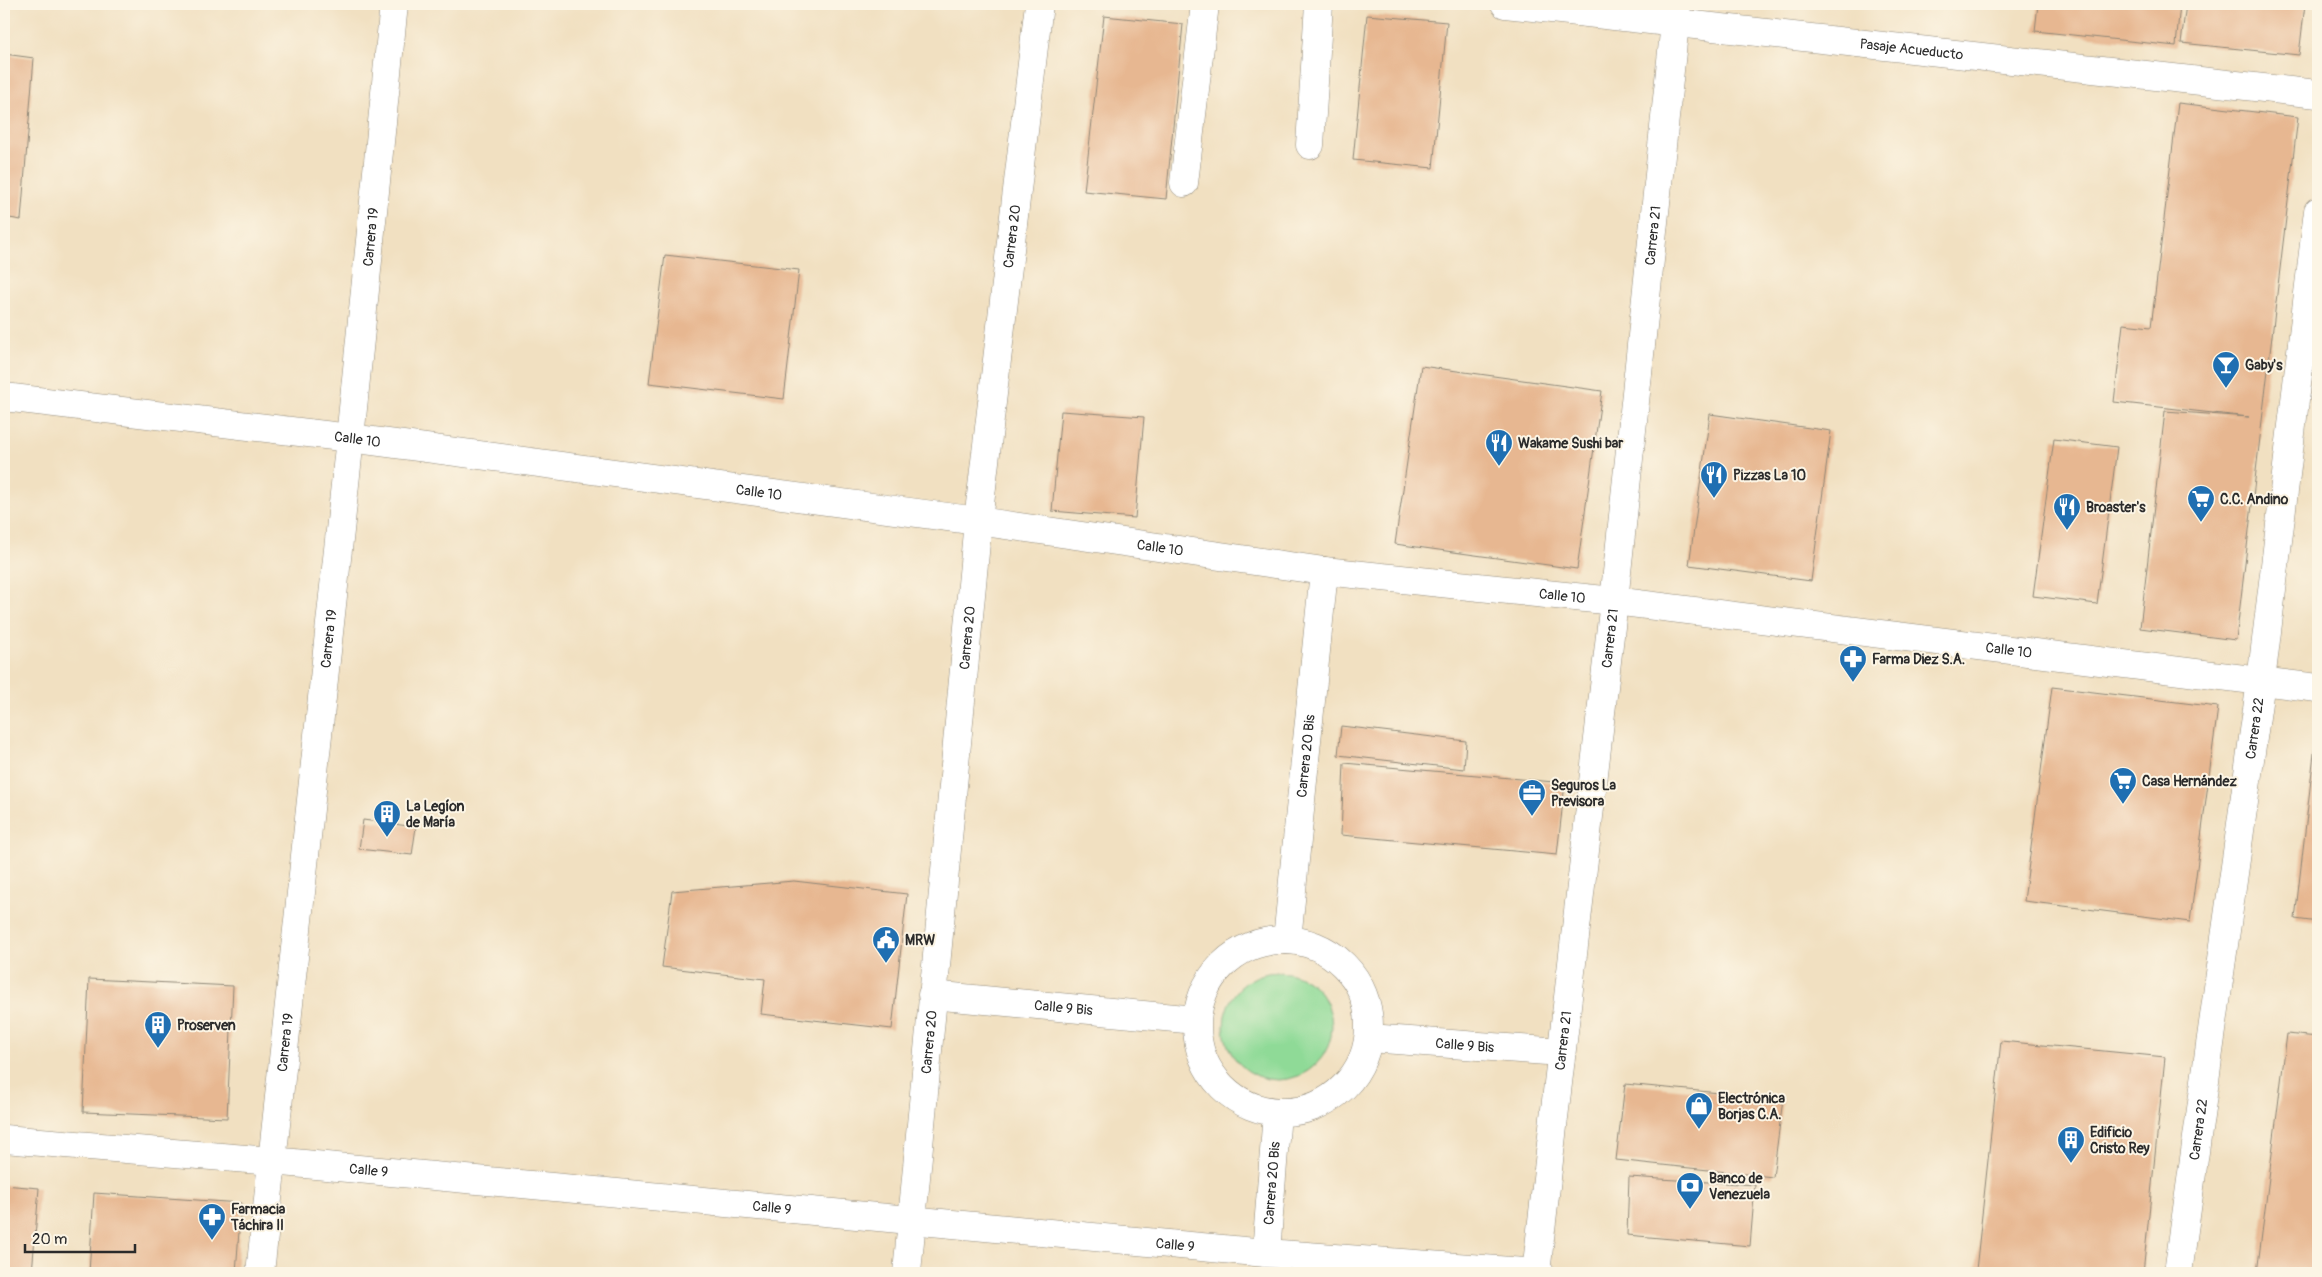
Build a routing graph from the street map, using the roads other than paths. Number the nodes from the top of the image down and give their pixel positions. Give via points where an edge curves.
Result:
1 (394, 4) edge
2 (1039, 4) edge
3 (1205, 4) edge
4 (1319, 4) edge
5 (1505, 4) edge
6 (1676, 13) edge
7 (2318, 94) edge
8 (1310, 145) dead end
9 (1184, 183) dead end
10 (2318, 212) edge
11 (4, 396) edge
12 (350, 438) junction
13 (978, 521) junction
14 (1324, 572) junction
15 (1614, 601) junction
16 (2261, 681) junction
17 (2318, 688) edge
18 (1287, 940) junction
19 (932, 995) junction
20 (1196, 1020) junction
21 (1369, 1038) junction
22 (1561, 1052) junction
23 (1277, 1113) junction
24 (4, 1139) edge
25 (272, 1161) junction
26 (911, 1221) junction
27 (1266, 1253) junction
28 (260, 1273) edge
29 (906, 1273) edge
30 (1536, 1273) edge
31 (1540, 1273) edge
32 (2178, 1273) edge

1 - 12 street, Carrera 19
2 - 13 street, Carrera 20
3 - 9 street
4 - 8 street
5 - 6 street, Pasaje Acueducto
6 - 7 street, Pasaje Acueducto
6 - 15 street, Carrera 21
10 - 16 street, Carrera 22
11 - 12 street, Calle 10
12 - 13 street, Calle 10
12 - 25 street, Carrera 19
13 - 14 street, Calle 10
13 - 19 street, Carrera 20
14 - 15 street, Calle 10
14 - 18 street, Carrera 20 Bis
15 - 16 street, Calle 10
15 - 22 street, Carrera 21
16 - 17 street, Calle 10
16 - 32 street, Carrera 22
18 - 20 street via 1265,942 1225,962 1211,978 1201,998
18 - 21 street via 1315,946 1339,961 1358,982 1368,1009
19 - 20 street, Calle 9 Bis
19 - 26 street, Carrera 20
20 - 23 street via 1204,1064 1217,1083 1234,1098 1255,1108
21 - 22 street, Calle 9 Bis
21 - 23 street via 1362,1063 1347,1084 1327,1101 1303,1110
22 - 30 street, Carrera 21
23 - 27 street, Carrera 20 Bis
24 - 25 street, Calle 9
25 - 26 street, Calle 9
25 - 28 street, Carrera 19
26 - 27 street, Calle 9
26 - 29 street, Carrera 20
27 - 30 street, Calle 9
30 - 31 street, Calle 9

